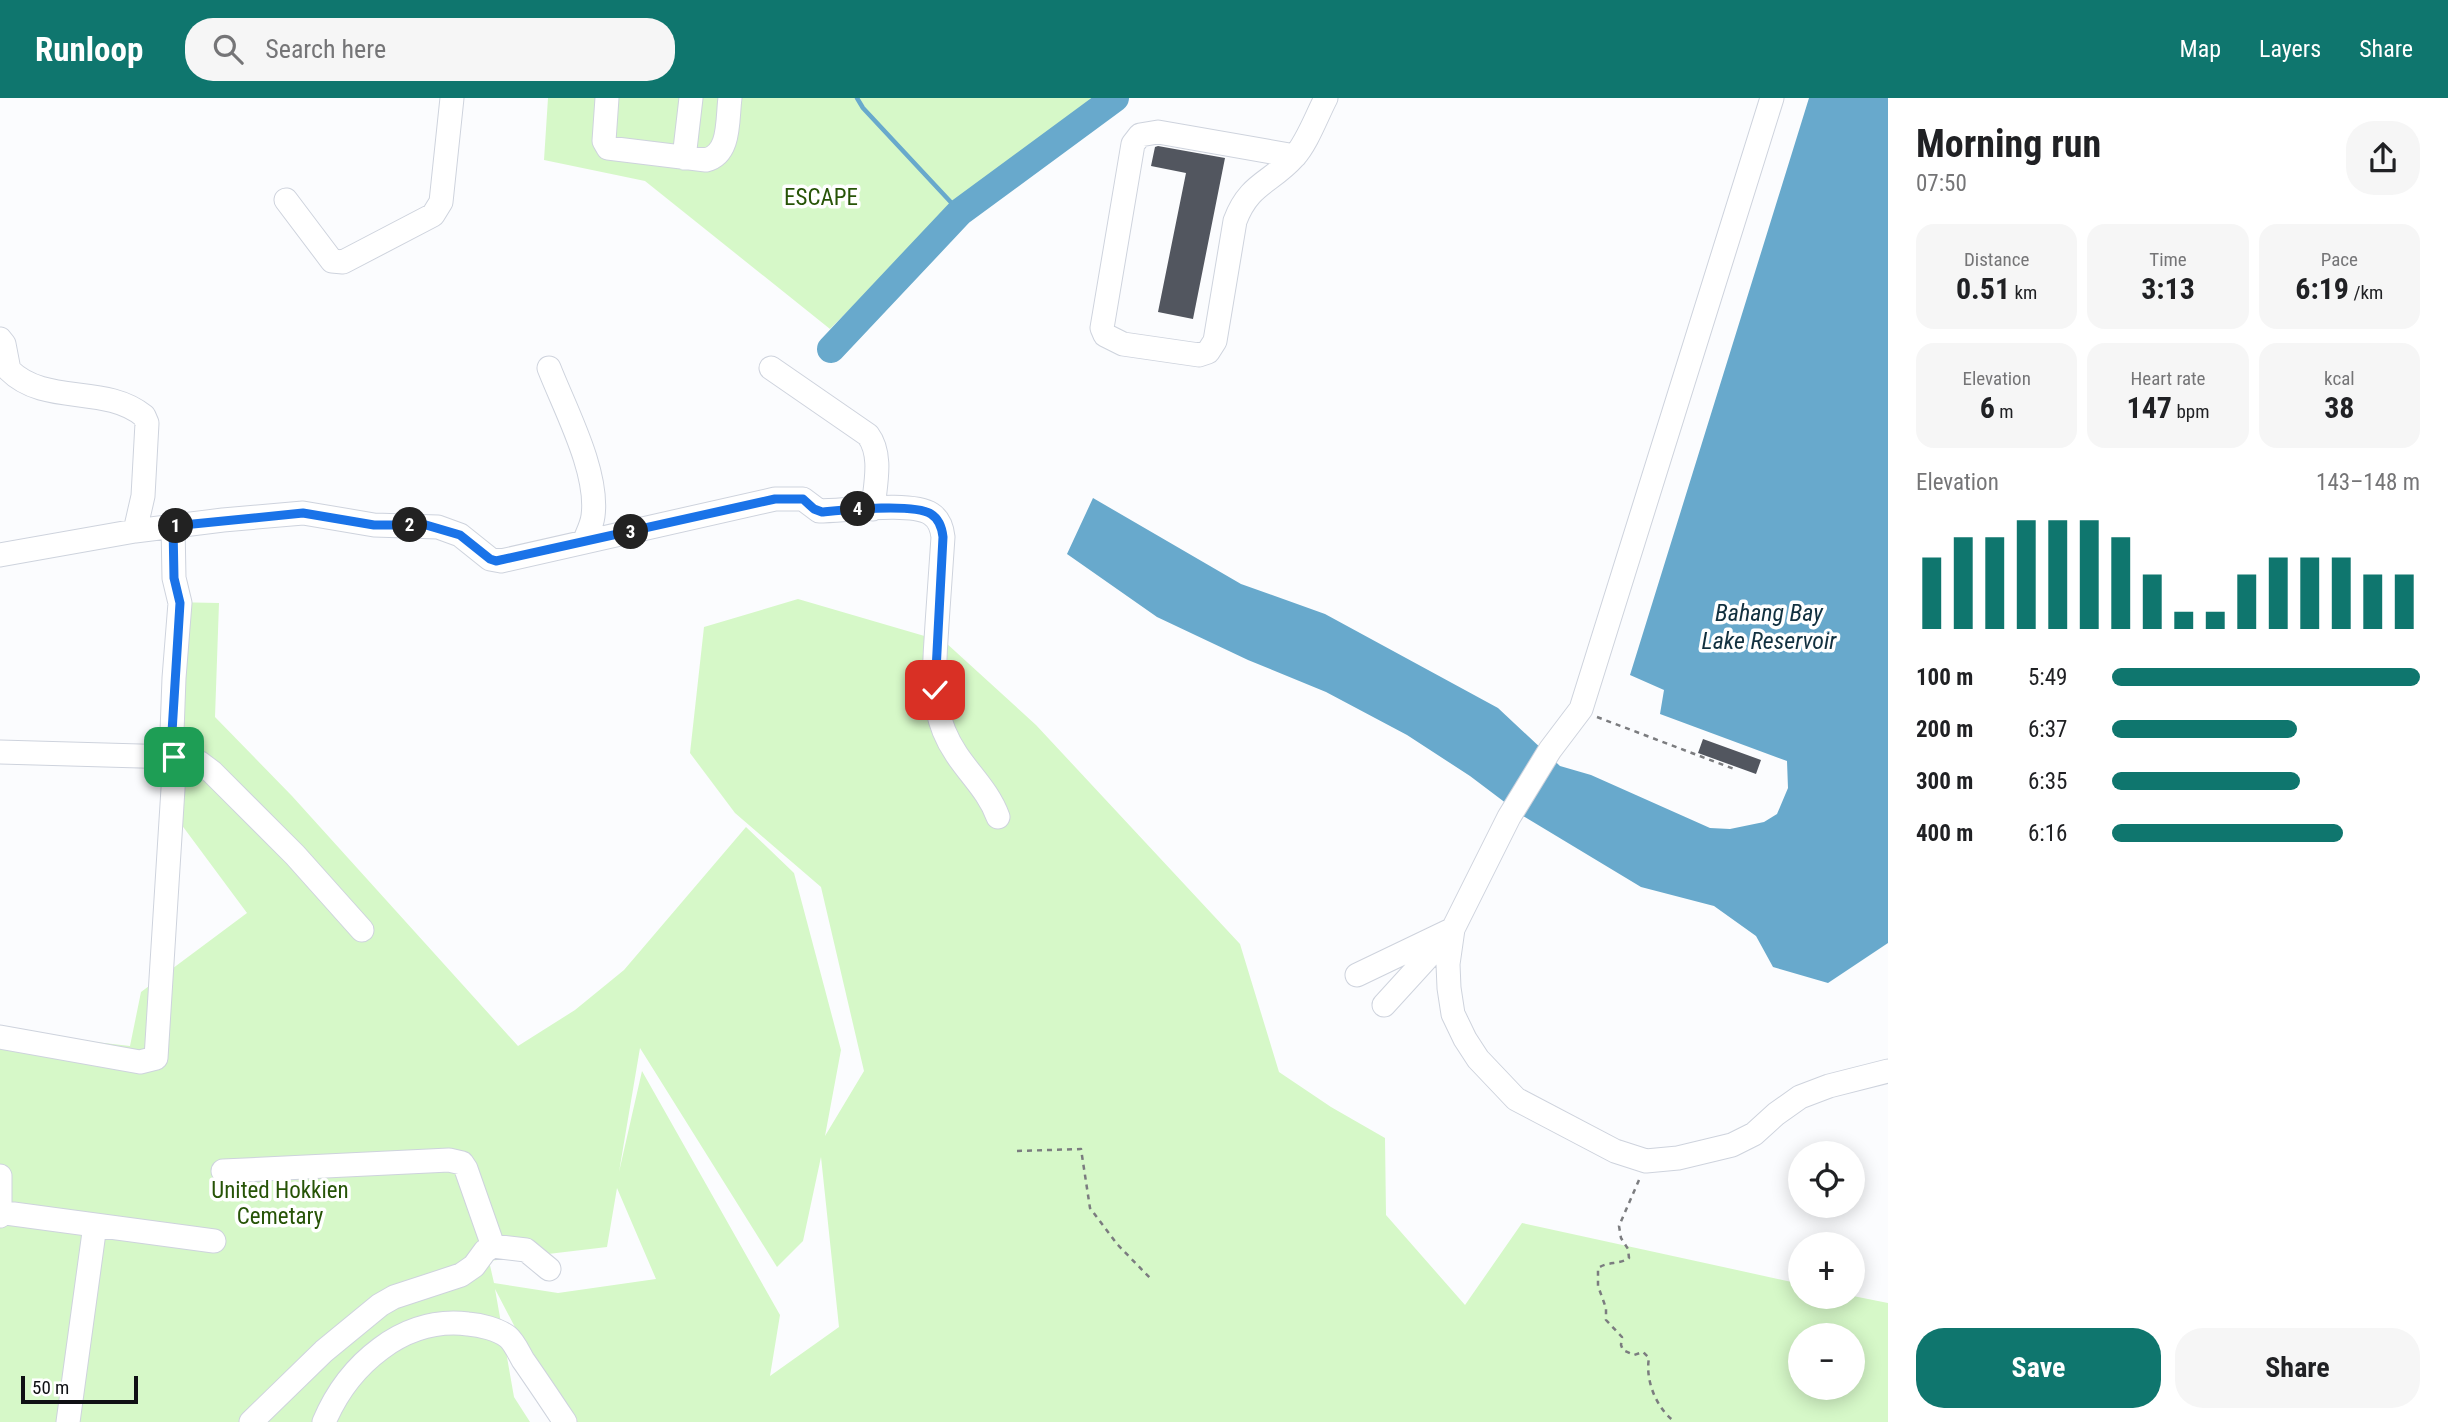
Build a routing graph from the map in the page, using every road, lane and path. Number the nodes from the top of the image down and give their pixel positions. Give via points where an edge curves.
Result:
1 (452, 98) edge
2 (607, 98) edge
3 (691, 98) edge
4 (730, 98) edge
5 (1326, 98) edge
6 (1772, 98) edge
7 (1295, 156) junction
8 (684, 158) junction
9 (286, 200) dead end
10 (0, 339) edge
11 (771, 368) dead end
12 (549, 369) dead end
13 (873, 509) junction
14 (173, 526) junction
15 (135, 531) junction
16 (584, 542) junction
17 (0, 555) edge
18 (1581, 709) junction
19 (0, 752) edge
20 (174, 757) junction
21 (1734, 769) dead end
22 (998, 817) dead end
23 (1453, 929) junction
24 (362, 930) dead end
25 (1357, 975) dead end
26 (1384, 1005) dead end
27 (0, 1037) edge
28 (1888, 1071) edge
29 (1017, 1151) dead end
30 (1646, 1161) junction
31 (223, 1171) dead end
32 (0, 1175) edge
33 (1, 1215) edge
34 (95, 1225) junction
35 (214, 1241) dead end
36 (493, 1246) junction
37 (549, 1269) dead end
38 (1150, 1278) dead end
39 (68, 1422) edge
40 (251, 1422) edge
41 (324, 1422) edge
42 (565, 1422) edge
43 (1675, 1422) edge

1 - 9 street via 441,202 433,215 336,263
2 - 8 street via 604,141 608,148
3 - 8 street
4 - 8 street via 725,144 719,153 706,160
5 - 7 street
6 - 18 street
7 - 7 street via 1242,203 1215,341 1208,352 1199,355 1124,344 1105,335 1102,328 1133,144 1140,135 1158,132
10 - 15 street via 9,370 24,382 119,401 146,418 143,496
11 - 13 street via 869,435 877,454
12 - 16 street via 588,466 593,517
13 - 16 street via 822,512 803,499 775,499
13 - 22 street via 925,511 934,515 942,529 936,704 957,757 990,797
14 - 15 street
14 - 16 street via 303,513 374,525 426,525 460,535 496,561
14 - 20 street via 174,578 180,603
15 - 17 street
18 - 21 path
18 - 23 street via 1509,817
19 - 20 street
20 - 24 street via 200,763 212,772
20 - 27 street via 156,1058 140,1062
23 - 25 street
23 - 26 street
23 - 30 street via 1448,988 1453,1014 1478,1059 1516,1099 1615,1152
28 - 30 street via 1800,1097 1754,1135 1732,1145
29 - 38 path via 1081,1149 1090,1208 1116,1244
30 - 43 path via 1619,1226 1629,1258 1598,1268 1598,1286 1605,1320 1622,1337 1623,1350 1634,1355 1643,1352 1649,1358 1650,1385 1662,1410
31 - 36 street via 457,1161 466,1169
32 - 33 street
33 - 34 street
34 - 35 street
34 - 39 street
36 - 37 street via 526,1250
36 - 40 street via 461,1275 380,1305 324,1350
41 - 42 street via 345,1386 380,1348 408,1331 440,1322 480,1325 508,1337

